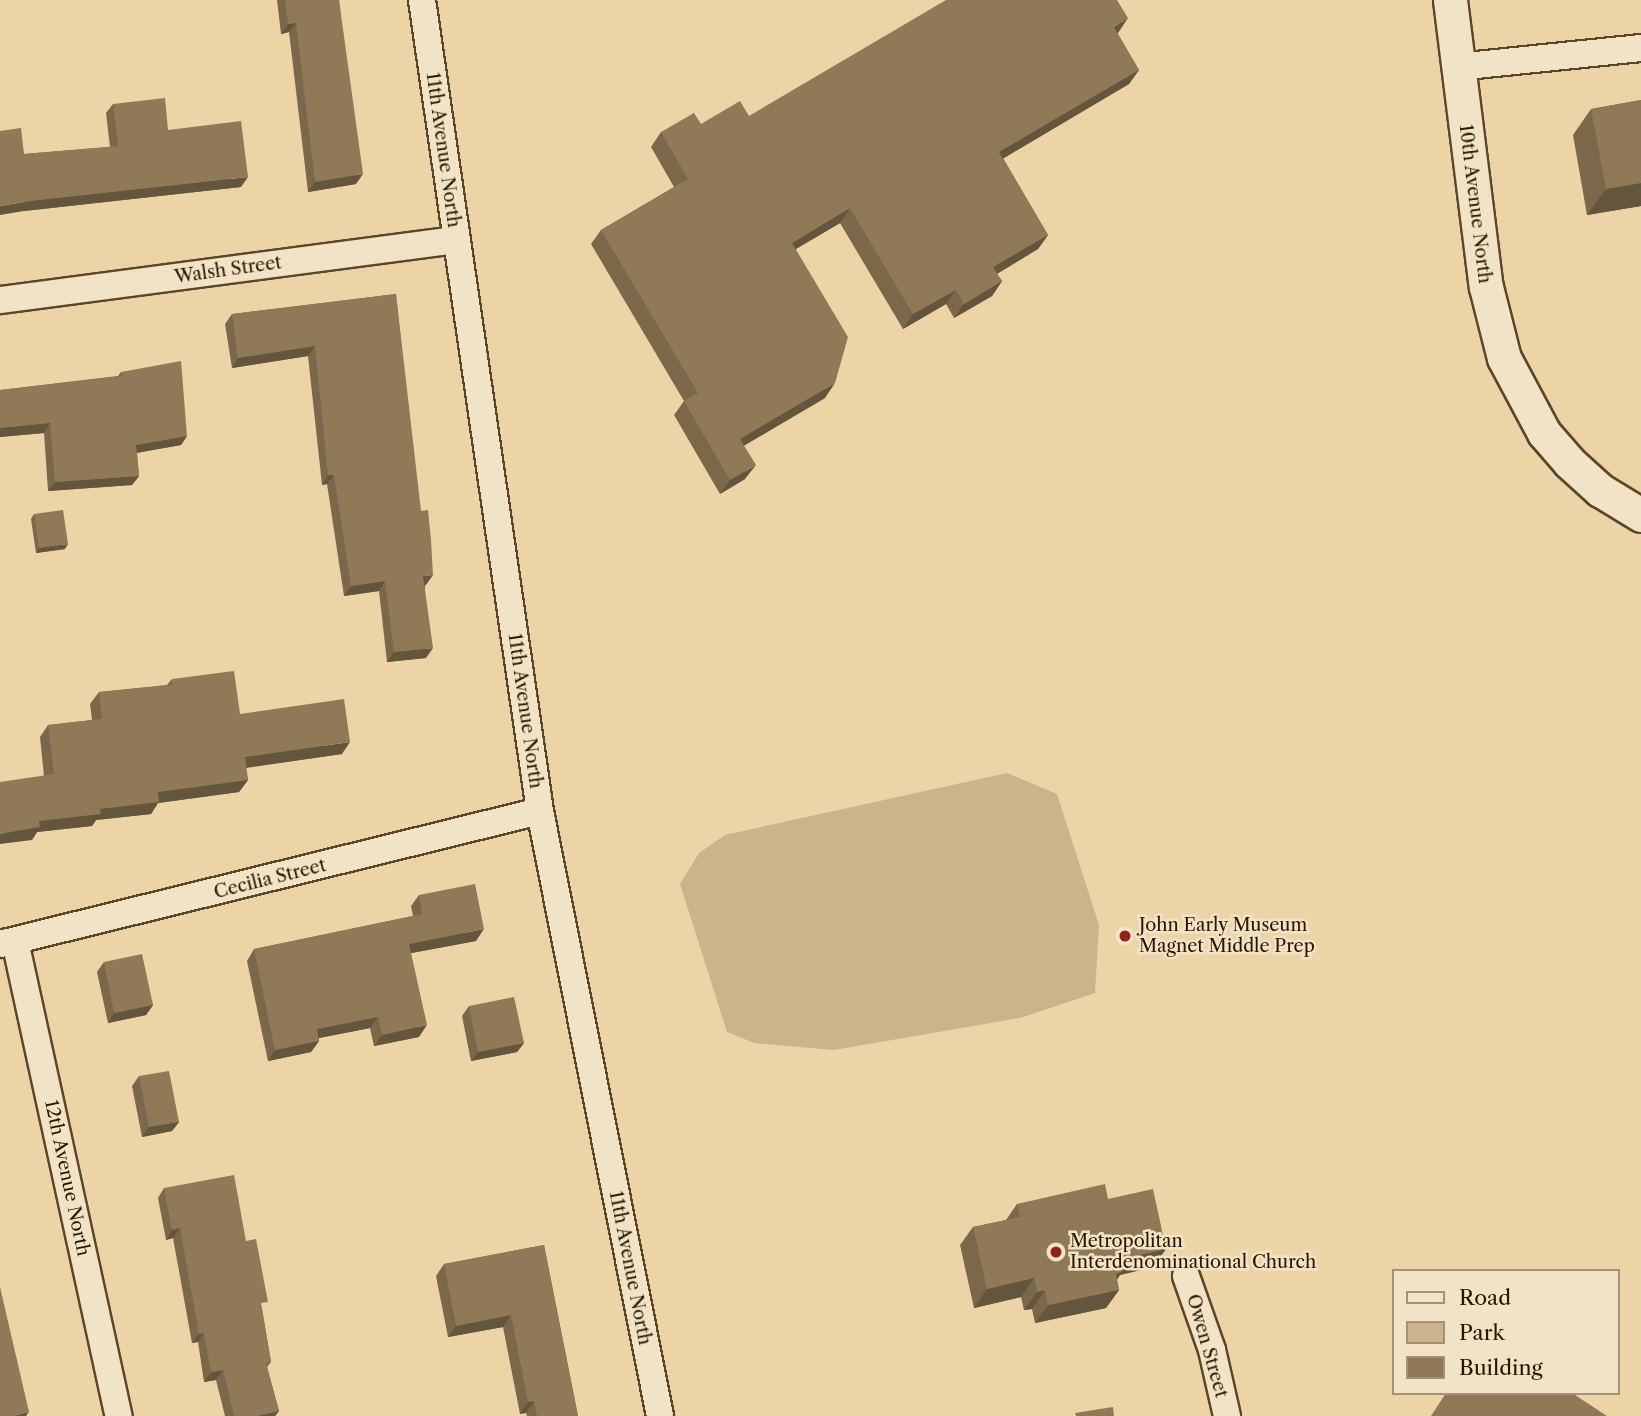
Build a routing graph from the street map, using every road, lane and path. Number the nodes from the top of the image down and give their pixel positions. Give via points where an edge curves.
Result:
1 (422, 0) edge
2 (1450, 0) edge
3 (1641, 48) edge
4 (1457, 67) junction
5 (456, 240) junction
6 (0, 300) edge
7 (1641, 515) edge
8 (540, 811) junction
9 (7, 942) edge
10 (1186, 1276) dead end
11 (119, 1416) edge
12 (660, 1416) edge
13 (1227, 1416) edge

1 - 5 street, 11th Avenue North
2 - 4 street, 10th Avenue North
3 - 4 street
4 - 7 street, 10th Avenue North via 1493,326 1524,401 1569,462
5 - 6 street, Walsh Street
5 - 8 street, 11th Avenue North
8 - 9 street, Cecilia Street
8 - 12 street, 11th Avenue North
9 - 11 street, 12th Avenue North
10 - 13 street, Owen Street via 1212,1350

